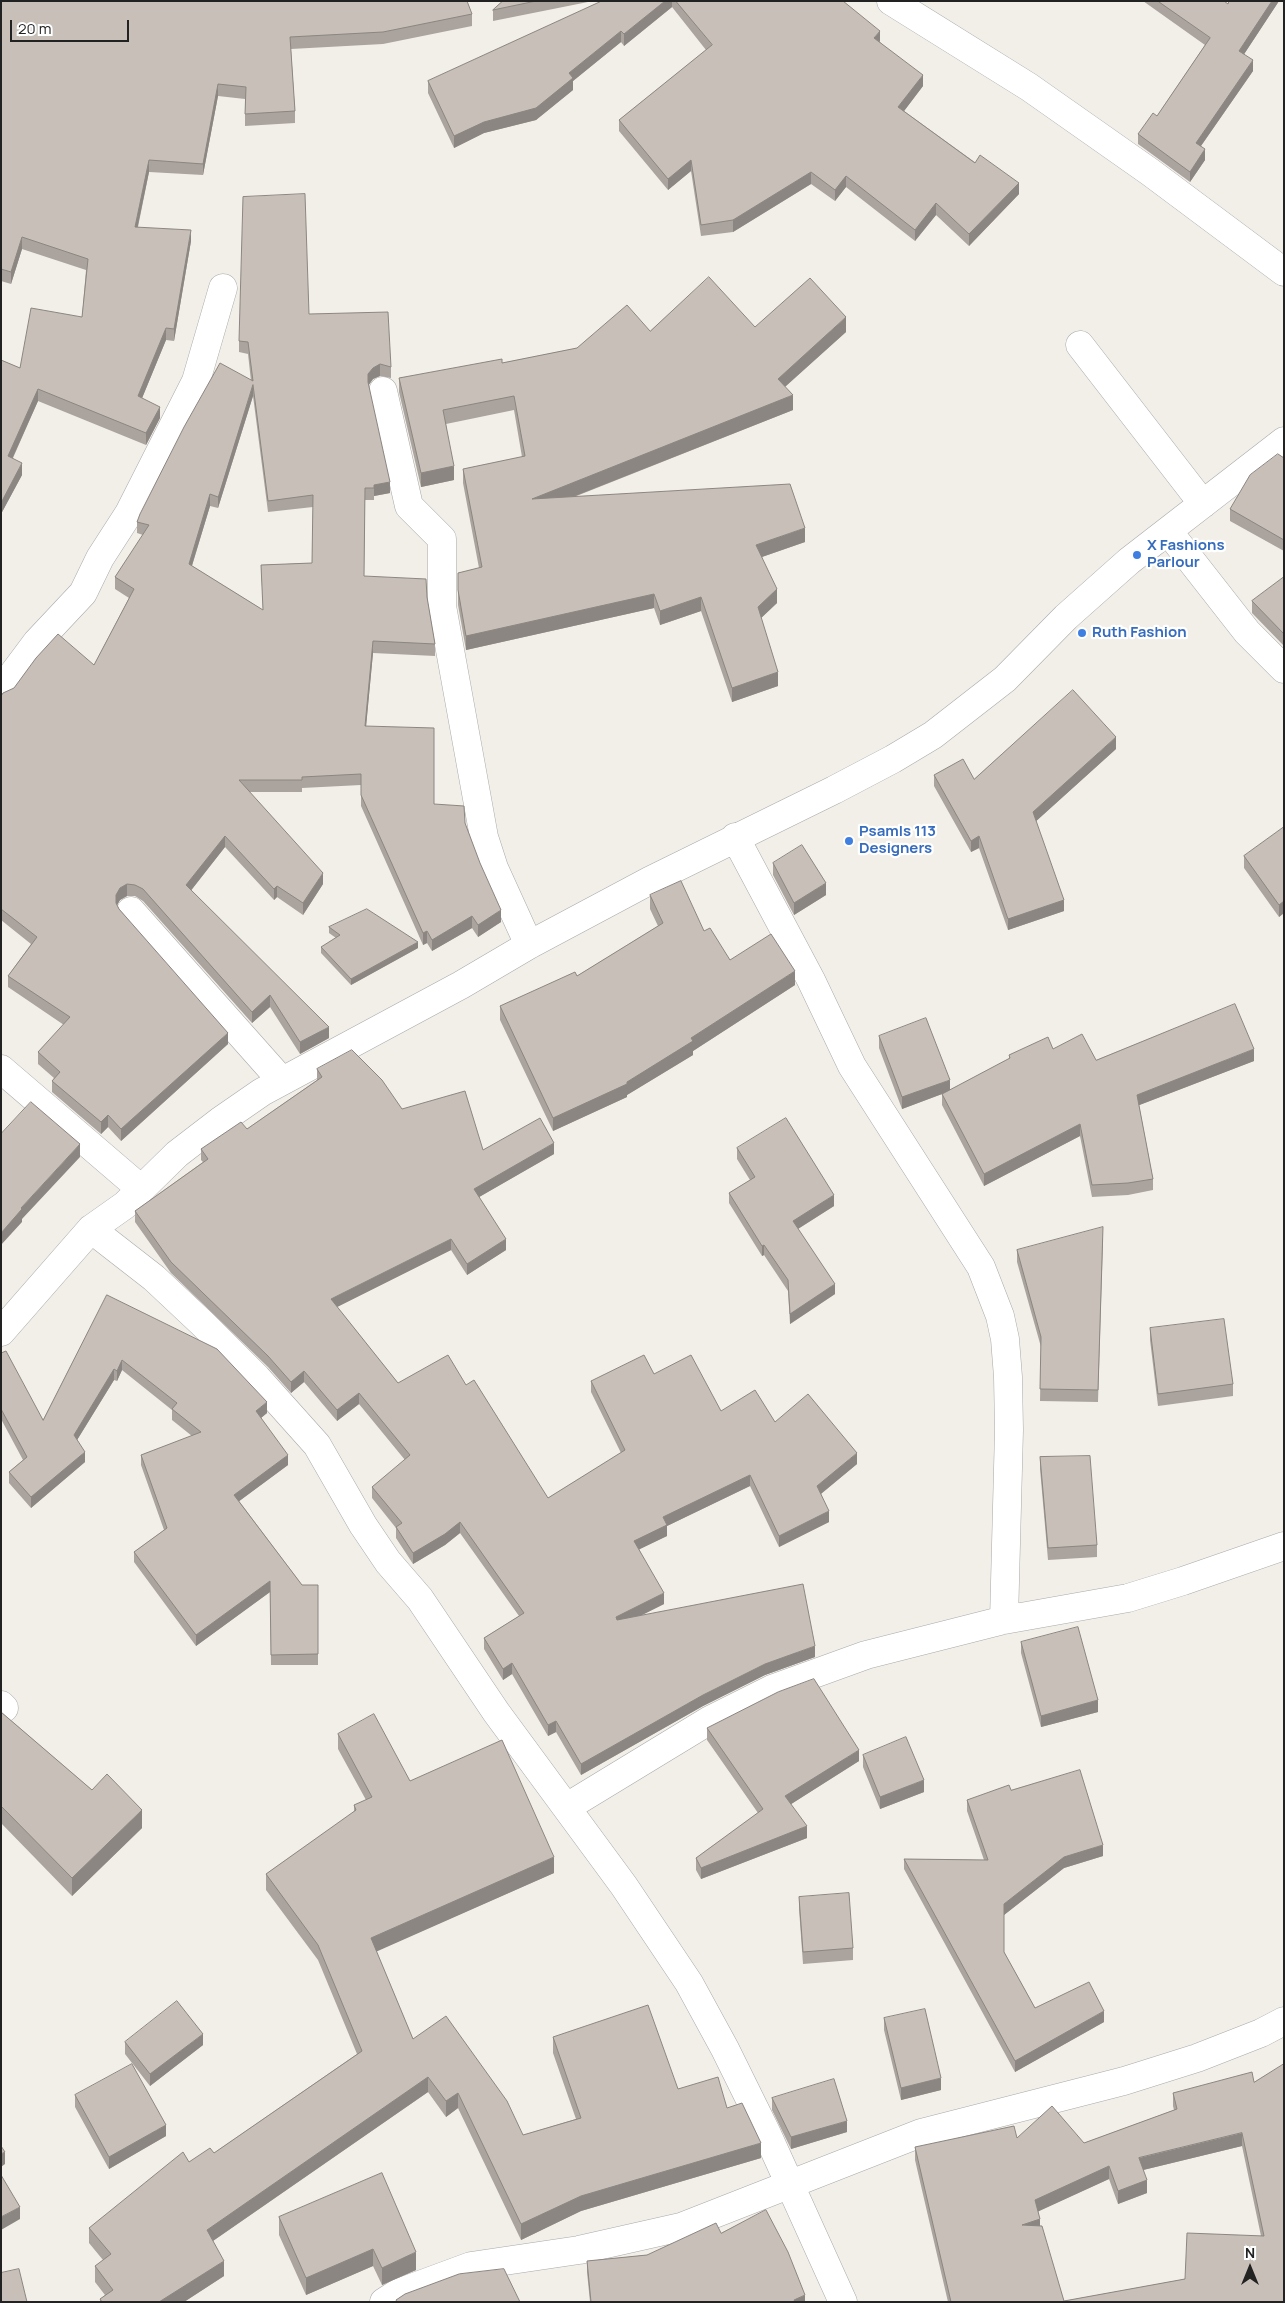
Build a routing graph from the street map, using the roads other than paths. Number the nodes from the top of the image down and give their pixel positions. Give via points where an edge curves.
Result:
1 (891, 1) edge
2 (1284, 272) edge
3 (223, 288) dead end
4 (1080, 345) dead end
5 (383, 391) dead end
6 (1284, 441) edge
7 (1203, 504) junction
8 (1168, 530) junction
9 (1284, 669) edge
10 (1, 690) edge
11 (736, 838) junction
12 (131, 911) dead end
13 (529, 945) junction
14 (1, 1069) edge
15 (282, 1081) junction
16 (141, 1189) junction
17 (91, 1229) junction
18 (1, 1332) edge
19 (1284, 1546) edge
20 (1004, 1620) junction
21 (568, 1807) junction
22 (1284, 2021) edge
23 (790, 2184) junction
24 (384, 2302) edge
25 (843, 2302) edge

1 - 2 street via 1029,87
3 - 10 street via 196,381 129,513 100,558 83,593 37,642
4 - 7 street
5 - 13 street via 409,506 442,539 442,606 484,837 494,868
6 - 7 street
7 - 8 street
8 - 9 street via 1247,632
8 - 11 street via 1066,617 1005,679 933,735 834,790
11 - 13 street
11 - 20 street via 852,1066 980,1267 992,1292 1005,1339 1008,1377
12 - 15 street
13 - 15 street
14 - 16 street
15 - 16 street via 178,1154
16 - 17 street via 126,1205
17 - 18 street
17 - 21 street via 154,1278 203,1324 317,1445 388,1562 420,1599 496,1712
19 - 20 street via 1128,1598
20 - 21 street via 866,1655 772,1689 710,1720
21 - 23 street via 689,1983 725,2049
22 - 23 street via 1197,2058 1106,2086 921,2133
23 - 24 street via 681,2227 579,2250 471,2266 398,2293
23 - 25 street

